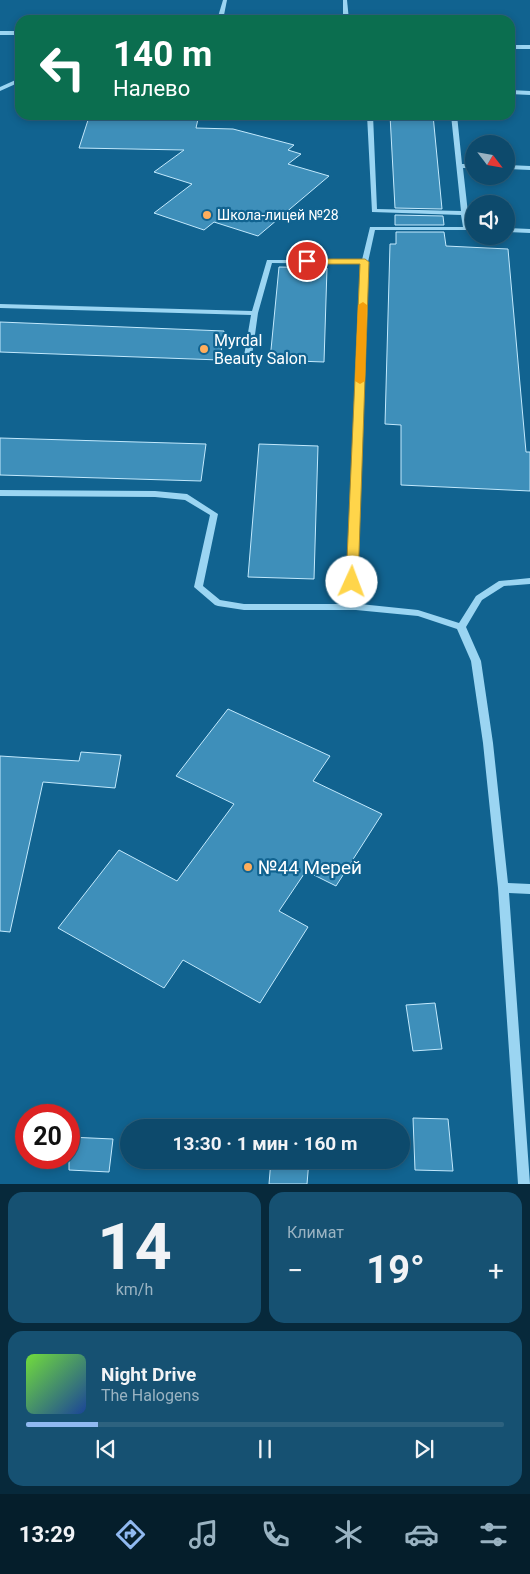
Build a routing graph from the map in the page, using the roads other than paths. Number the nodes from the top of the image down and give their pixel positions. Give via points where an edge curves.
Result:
1 (225, 0) edge
2 (345, 0) edge
3 (221, 15) edge
4 (346, 15) edge
5 (0, 33) edge
6 (15, 34) edge
7 (515, 46) edge
8 (530, 47) edge
9 (15, 82) edge
10 (0, 89) edge
11 (515, 92) edge
12 (530, 93) edge
13 (370, 120) edge
14 (455, 120) edge
15 (460, 166) junction
16 (465, 166) edge
17 (515, 167) edge
18 (530, 168) edge
19 (374, 212) junction
20 (465, 213) joint
21 (372, 228) junction
22 (465, 229) edge
23 (515, 230) edge
24 (530, 231) edge
25 (365, 262) junction
26 (0, 306) edge
27 (255, 313) junction
28 (248, 356) dead end
29 (0, 493) edge
30 (530, 581) edge
31 (356, 607) junction
32 (461, 627) junction
33 (503, 888) junction
34 (530, 889) edge
35 (524, 1184) edge

1 - 3 street
2 - 4 street
5 - 6 street
7 - 8 street
9 - 10 street
11 - 12 street
13 - 19 street
14 - 15 street
15 - 16 street
15 - 20 street
17 - 18 street
19 - 20 street
19 - 21 street
21 - 22 street
21 - 25 street
23 - 24 street
25 - 27 street via 269,261
25 - 31 street via 352,582
26 - 27 street
27 - 28 street
29 - 31 street via 187,497 214,514 198,587 218,603 244,607
30 - 32 street via 502,583 479,598
31 - 32 street via 418,613
32 - 33 street via 476,661
33 - 34 street
33 - 35 street

